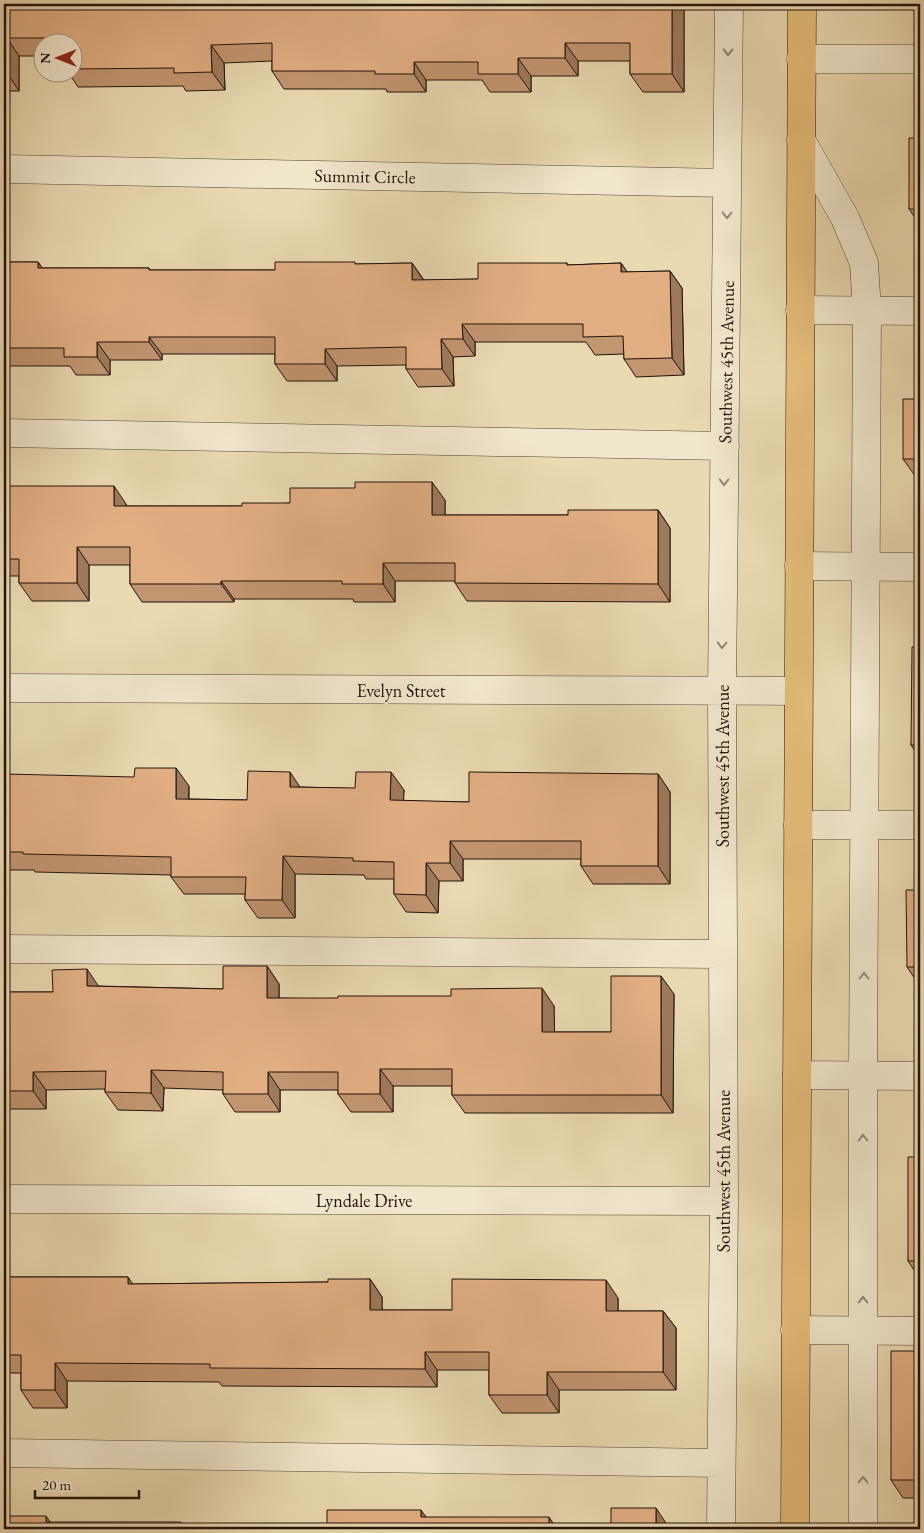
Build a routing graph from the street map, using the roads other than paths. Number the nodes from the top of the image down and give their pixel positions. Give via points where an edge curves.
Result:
1 (729, 4) edge
2 (802, 4) edge
3 (801, 59) junction
4 (920, 59) edge
5 (801, 140) junction
6 (4, 169) edge
7 (727, 183) junction
8 (800, 310) junction
9 (867, 311) junction
10 (920, 311) edge
11 (4, 434) edge
12 (725, 446) junction
13 (799, 566) junction
14 (866, 566) junction
15 (920, 567) edge
16 (4, 688) edge
17 (722, 691) junction
18 (798, 692) junction
19 (798, 825) junction
20 (864, 825) junction
21 (920, 825) edge
22 (4, 949) edge
23 (722, 954) junction
24 (797, 1075) junction
25 (863, 1076) junction
26 (920, 1076) edge
27 (4, 1199) edge
28 (724, 1201) junction
29 (796, 1330) junction
30 (863, 1330) junction
31 (920, 1331) edge
32 (4, 1453) edge
33 (721, 1462) junction
34 (721, 1529) edge
35 (794, 1529) edge
36 (863, 1529) edge

1 -> 7 street, Southwest 45th Avenue
2 - 3 main road
3 - 4 street
3 - 5 main road
5 - 8 main road
5 - 9 street via 845,218 864,263
6 - 7 street, Summit Circle
7 -> 12 street, Southwest 45th Avenue
8 - 9 street
8 - 13 main road
9 - 10 street
9 - 14 street
11 - 12 street
12 -> 17 street, Southwest 45th Avenue
13 - 14 street
13 - 18 main road
14 - 15 street
14 - 20 street
16 - 17 street, Evelyn Street
17 - 18 street, Evelyn Street
17 - 23 street, Southwest 45th Avenue
18 - 19 main road
19 - 20 street
19 - 24 main road
20 - 21 street
25 -> 20 street
22 - 23 street
23 - 28 street, Southwest 45th Avenue
24 - 25 street
24 - 29 main road
25 - 26 street
30 -> 25 street
27 - 28 street, Lyndale Drive
28 - 33 street, Southwest 45th Avenue
29 - 30 street
29 - 35 main road
30 - 31 street
36 -> 30 street
32 - 33 street
33 - 34 street, Southwest 45th Avenue

